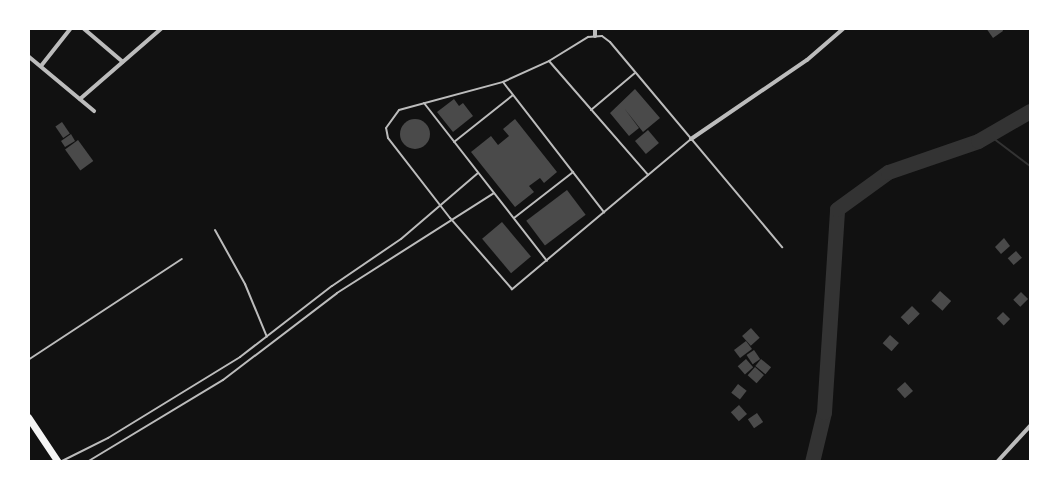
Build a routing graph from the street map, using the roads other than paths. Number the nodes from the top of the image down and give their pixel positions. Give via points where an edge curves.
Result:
1 (71, 28) edge
2 (83, 28) edge
3 (162, 28) edge
4 (595, 28) edge
5 (844, 28) edge
6 (596, 36) junction
7 (28, 56) edge
8 (549, 61) junction
9 (123, 62) junction
10 (40, 66) junction
11 (635, 72) junction
12 (502, 82) junction
13 (513, 95) junction
14 (80, 99) junction
15 (424, 103) junction
16 (591, 110) junction
17 (94, 111) dead end
18 (691, 139) junction
19 (453, 143) junction
20 (573, 172) junction
21 (478, 173) junction
22 (648, 175) junction
23 (494, 193) junction
24 (441, 207) junction
25 (604, 212) junction
26 (450, 218) junction
27 (513, 218) junction
28 (215, 230) dead end
29 (782, 247) dead end
30 (182, 259) dead end
31 (547, 261) junction
32 (267, 337) junction
33 (28, 360) edge
34 (28, 417) edge
35 (1030, 426) edge
36 (59, 462) edge
37 (87, 462) edge
38 (997, 462) edge

1 - 10 street
2 - 9 street
3 - 9 street
4 - 6 street
5 - 18 street via 807,60
6 - 8 lane
6 - 11 lane via 610,42
7 - 10 street
8 - 12 lane
8 - 16 lane
9 - 14 street
10 - 14 street
11 - 16 lane
11 - 18 lane
12 - 13 lane
12 - 15 lane
13 - 19 lane
13 - 20 lane
14 - 17 street
15 - 19 lane
15 - 24 lane via 399,110 386,128 388,138
16 - 22 lane
18 - 22 lane
18 - 29 lane
19 - 21 lane
20 - 25 lane
20 - 27 lane
21 - 23 lane
21 - 24 lane
22 - 25 lane
23 - 26 lane
23 - 27 lane
24 - 26 lane
24 - 32 lane
25 - 31 lane
26 - 31 lane via 512,288
26 - 37 lane via 337,293 223,380
27 - 31 lane
28 - 32 lane via 245,284
30 - 33 lane
32 - 36 lane via 218,372 108,438
34 - 36 main road
35 - 38 street

